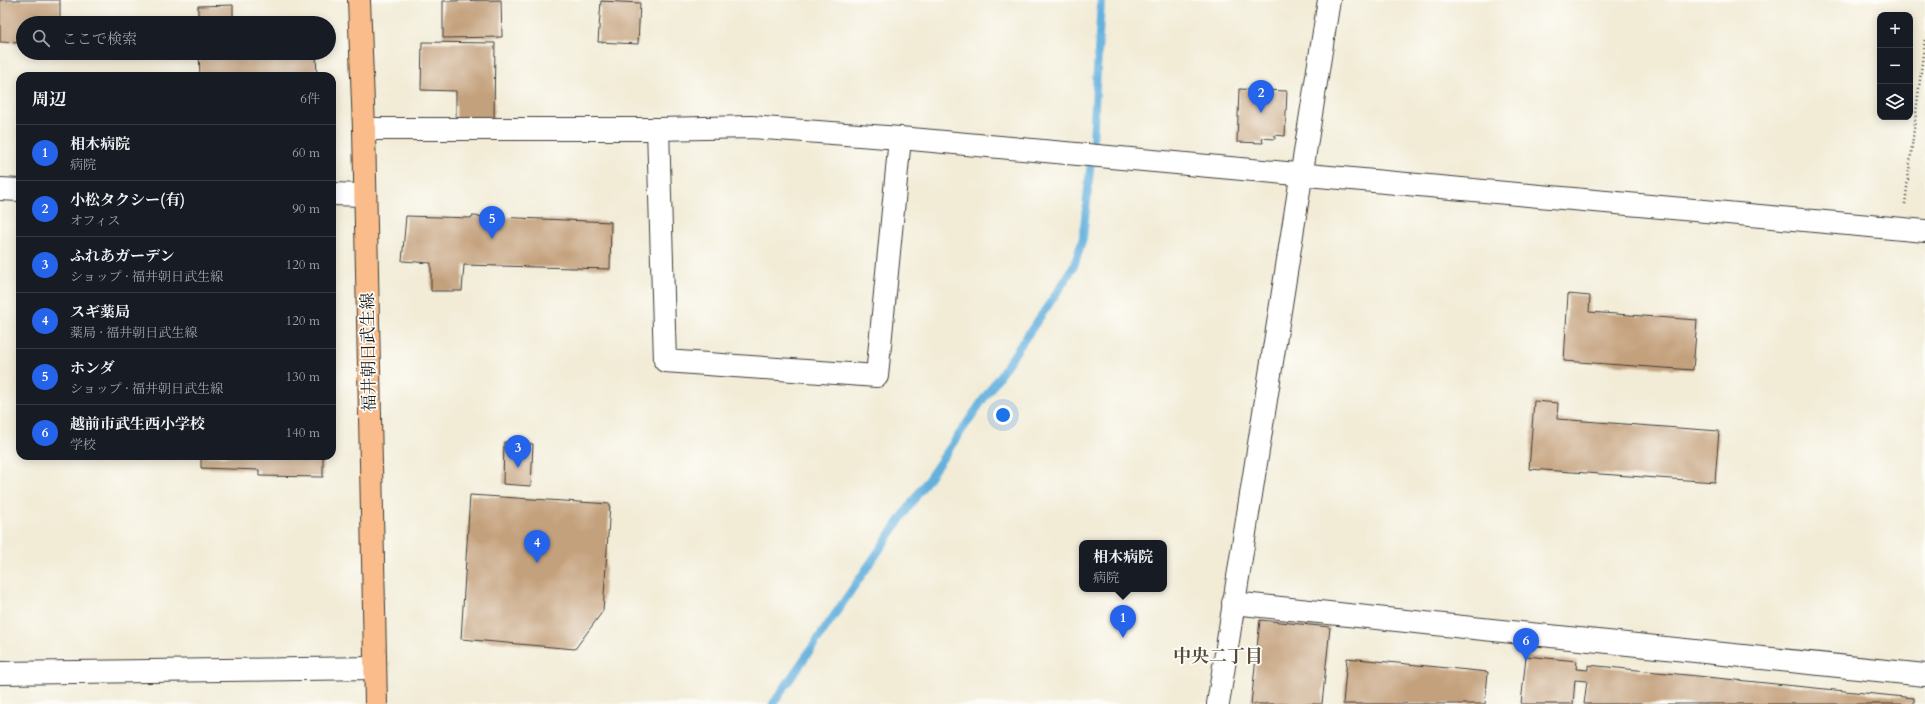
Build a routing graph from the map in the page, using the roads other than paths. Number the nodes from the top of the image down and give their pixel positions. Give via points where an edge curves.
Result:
1 (358, 0) edge
2 (1329, 0) edge
3 (364, 129) junction
4 (658, 129) junction
5 (900, 138) junction
6 (1302, 176) junction
7 (0, 189) edge
8 (16, 190) edge
9 (336, 194) edge
10 (365, 195) junction
11 (1925, 231) edge
12 (1233, 603) junction
13 (374, 668) junction
14 (0, 674) edge
15 (1925, 674) edge
16 (376, 704) edge
17 (1218, 704) edge

1 - 3 main road, 福井朝日武生線
2 - 6 street
3 - 4 street
3 - 10 main road, 福井朝日武生線
4 - 5 street via 751,127
4 - 5 street via 665,362 877,376
5 - 6 street
6 - 11 street
6 - 12 street
7 - 8 street
9 - 10 street
10 - 13 main road, 福井朝日武生線
12 - 15 street
12 - 17 street
13 - 14 street
13 - 16 main road, 福井朝日武生線

